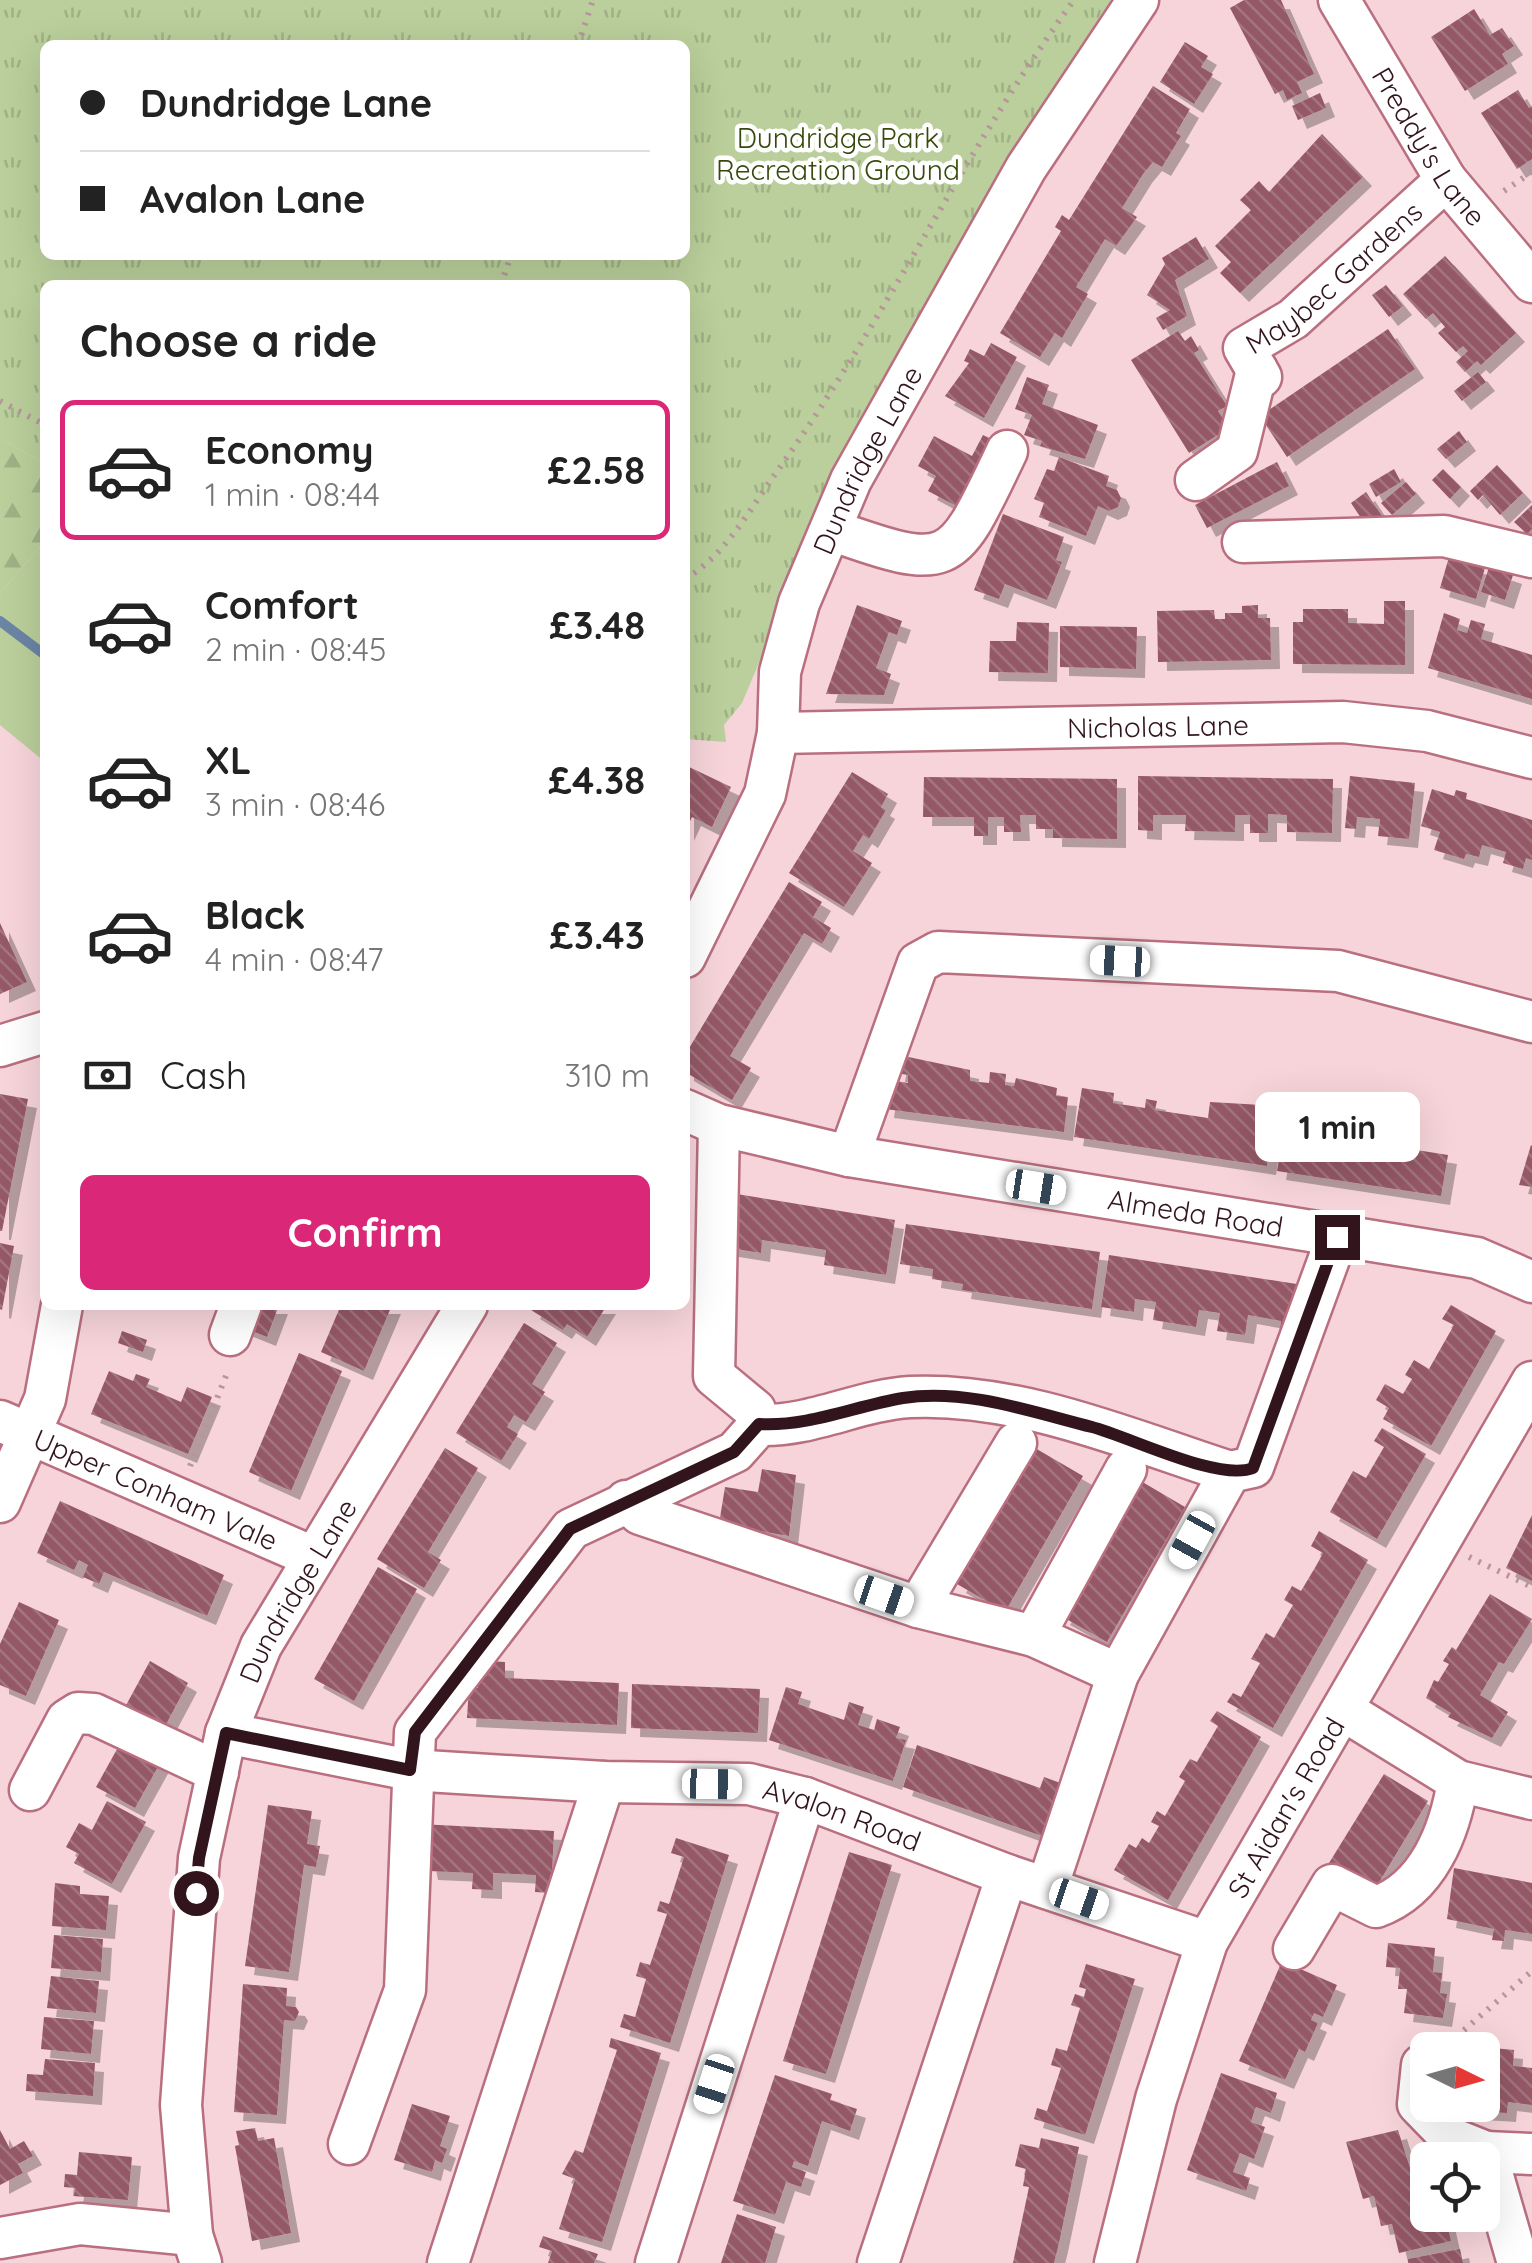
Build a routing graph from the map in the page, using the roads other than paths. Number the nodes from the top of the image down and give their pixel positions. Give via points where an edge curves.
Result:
1 (1138, 0) edge
2 (1339, 0) edge
3 (1446, 180) junction
4 (1532, 282) edge
5 (1007, 451) dead end
6 (1196, 480) dead end
7 (830, 530) junction
8 (1243, 542) dead end
9 (1532, 556) edge
10 (778, 733) junction
11 (1532, 758) edge
12 (690, 947) edge
13 (1532, 1022) edge
14 (40, 1034) edge
15 (0, 1046) edge
16 (702, 1118) edge
17 (848, 1156) junction
18 (1337, 1237) junction
19 (1532, 1282) edge
20 (61, 1310) edge
21 (464, 1310) edge
22 (1532, 1382) edge
23 (759, 1424) junction
24 (16, 1430) edge
25 (1016, 1443) dead end
26 (1126, 1470) dead end
27 (1230, 1472) junction
28 (626, 1501) junction
29 (0, 1502) edge
30 (313, 1557) junction
31 (918, 1607) junction
32 (1034, 1636) junction
33 (1118, 1674) junction
34 (1343, 1710) junction
35 (226, 1733) junction
36 (410, 1770) junction
37 (218, 1772) junction
38 (1458, 1781) junction
39 (604, 1782) junction
40 (30, 1790) dead end
41 (805, 1798) junction
42 (1532, 1799) edge
43 (1008, 1874) junction
44 (1047, 1888) junction
45 (1207, 1942) junction
46 (1294, 1949) dead end
47 (1435, 2122) edge
48 (1461, 2142) edge
49 (349, 2144) dead end
50 (1500, 2153) edge
51 (1532, 2154) edge
52 (1500, 2201) edge
53 (0, 2238) edge
54 (197, 2249) edge
55 (448, 2263) edge
56 (656, 2263) edge
57 (878, 2263) edge
58 (1114, 2263) edge
59 (1518, 2263) edge

1 - 7 street, Dundridge Lane via 1026,168 851,480
2 - 3 street, Preddy's Lane
3 - 4 street, Preddy's Lane
3 - 6 street, Maybec Gardens via 1247,355 1236,451
5 - 7 street via 964,535 941,555 917,557
7 - 10 street, Dundridge Lane via 780,672
8 - 9 street via 1444,536
10 - 11 street, Nicholas Lane via 1343,722 1428,731
10 - 12 street, Dundridge Lane via 764,794
13 - 17 street via 1338,970 938,952 918,963
14 - 15 street
16 - 17 street, Almeda Road
16 - 23 street via 714,1376 755,1410
17 - 18 street, Almeda Road
18 - 19 street, Almeda Road via 1477,1258
18 - 27 street via 1253,1468
20 - 24 street via 46,1399
21 - 30 street, Dundridge Lane
22 - 34 street, St Aidan's Road
23 - 27 street via 784,1426 906,1398 972,1398 1096,1428
23 - 28 street via 734,1452
24 - 29 street
24 - 30 street, Upper Conham Vale
25 - 31 street
26 - 32 street
27 - 33 street
28 - 31 street via 640,1514
28 - 36 street via 570,1529 415,1732
30 - 35 street, Dundridge Lane via 261,1646
31 - 32 street
32 - 33 street
33 - 44 street
34 - 38 street
34 - 45 street, St Aidan's Road
35 - 36 street, Avalon Road
35 - 37 street, Dundridge Lane
36 - 39 street, Avalon Road
36 - 49 street via 404,1990
37 - 40 street via 94,1714 78,1713 67,1720
37 - 54 street, Dundridge Lane via 199,1858 182,2104
38 - 42 street
38 - 46 street via 1452,1816 1428,1865 1399,1899 1376,1906 1332,1885
39 - 41 street, Avalon Road via 749,1784
39 - 55 street
41 - 43 street, Avalon Road
41 - 56 street
43 - 44 street, Avalon Road
43 - 57 street
44 - 45 street, Avalon Road
45 - 58 street, St Aidan's Road via 1156,2099
47 - 48 street
50 - 51 street
52 - 59 street
53 - 54 street via 80,2224

